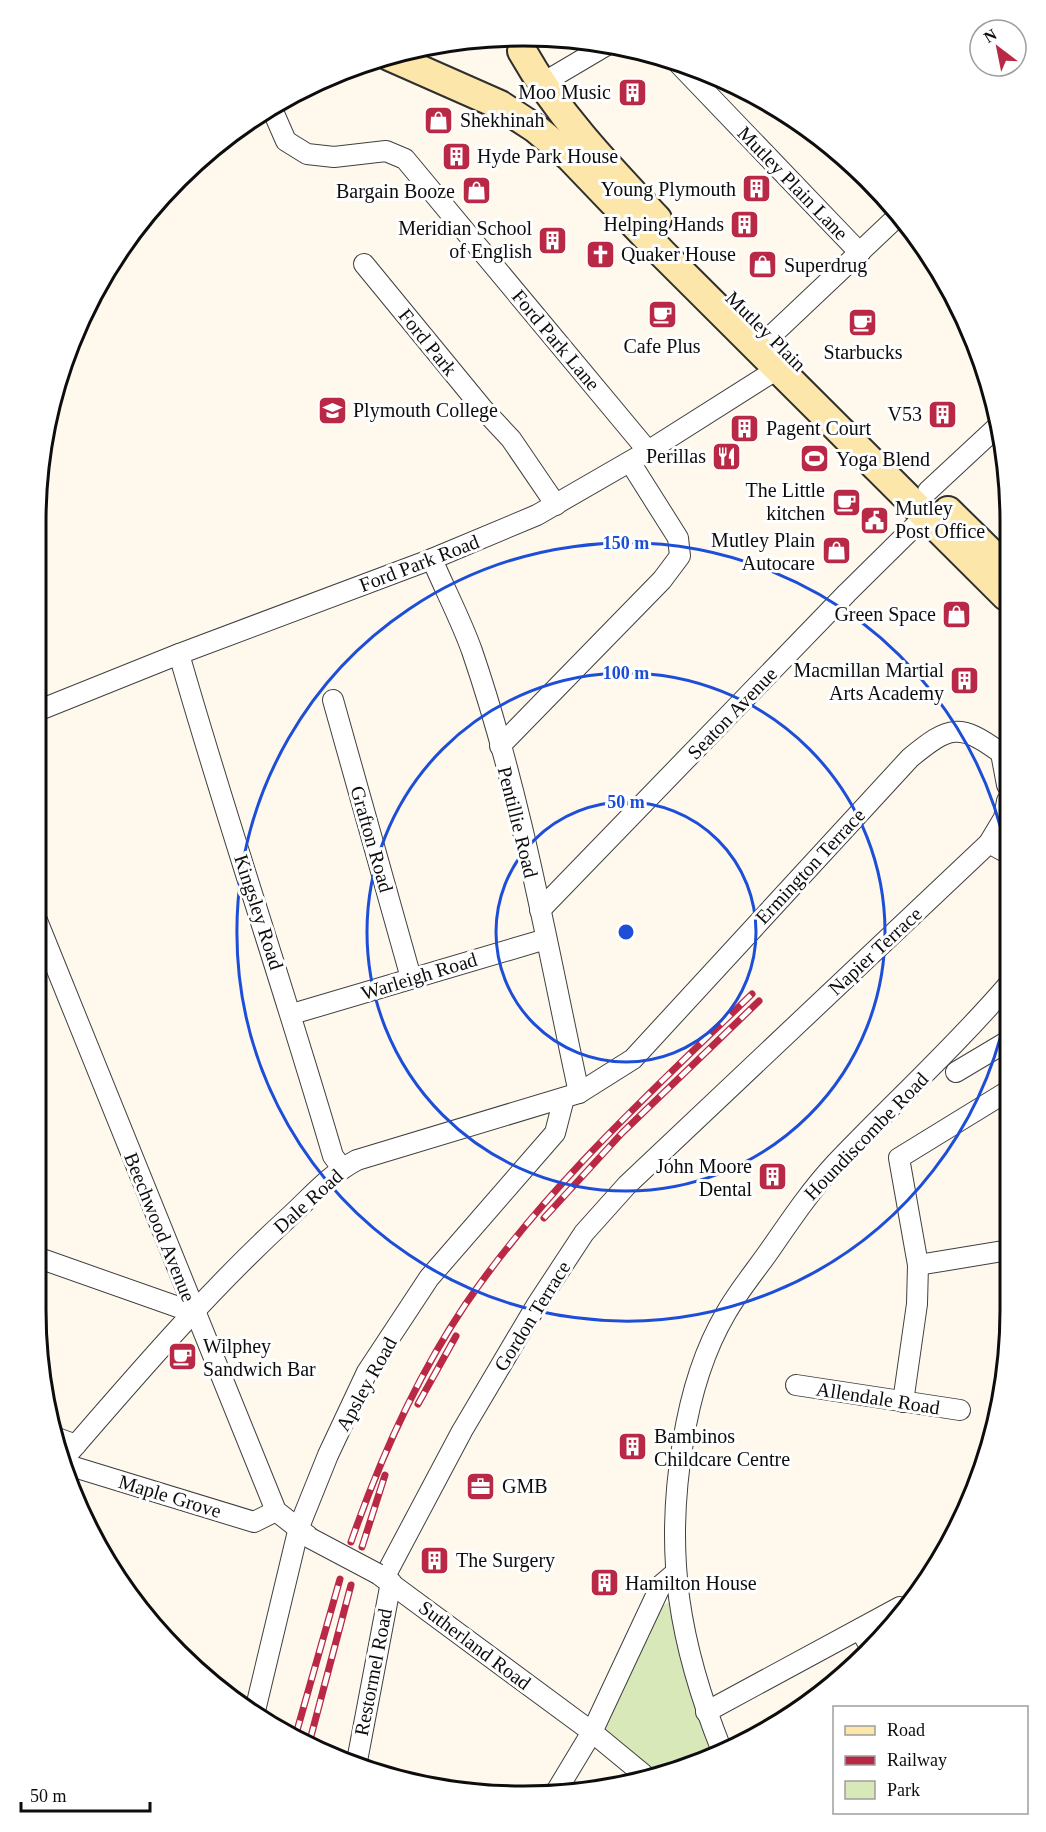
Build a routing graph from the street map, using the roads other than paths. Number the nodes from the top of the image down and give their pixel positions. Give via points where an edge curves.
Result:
1 (520, 46) edge
2 (521, 46) edge
3 (595, 53) edge
4 (421, 61) edge
5 (693, 78) edge
6 (541, 84) junction
7 (500, 105) junction
8 (275, 116) edge
9 (892, 222) edge
10 (860, 253) junction
11 (364, 264) dead end
12 (772, 335) junction
13 (785, 363) junction
14 (991, 434) edge
15 (648, 452) junction
16 (630, 462) junction
17 (926, 503) junction
18 (556, 505) junction
19 (432, 560) junction
20 (1000, 563) edge
21 (1000, 589) edge
22 (179, 654) junction
23 (333, 700) dead end
24 (46, 707) edge
25 (500, 746) junction
26 (1000, 748) edge
27 (1000, 825) edge
28 (989, 843) junction
29 (1000, 849) edge
30 (540, 910) junction
31 (546, 939) junction
32 (46, 948) edge
33 (411, 978) junction
34 (1000, 994) edge
35 (292, 1014) junction
36 (1000, 1046) edge
37 (633, 1059) joint
38 (956, 1072) dead end
39 (728, 1090) joint
40 (572, 1095) junction
41 (1000, 1096) edge
42 (342, 1168) junction
43 (1000, 1251) edge
44 (46, 1261) edge
45 (918, 1265) junction
46 (195, 1313) junction
47 (796, 1384) dead end
48 (903, 1402) junction
49 (960, 1410) dead end
50 (67, 1442) edge
51 (73, 1466) edge
52 (276, 1510) junction
53 (304, 1532) junction
54 (675, 1573) junction
55 (384, 1578) junction
56 (881, 1622) edge
57 (864, 1637) edge
58 (257, 1704) edge
59 (706, 1712) junction
60 (592, 1732) junction
61 (719, 1743) edge
62 (358, 1755) edge
63 (639, 1771) edge
64 (561, 1783) edge

1 - 7 main road via 524,76 515,94
2 - 6 main road, Mutley Plain
3 - 6 street
4 - 7 main road, Mutley Plain
5 - 10 street, Mutley Plain Lane
6 - 12 main road, Mutley Plain via 581,137
7 - 13 main road, Mutley Plain via 536,128 571,158
8 - 15 street, Ford Park Lane via 286,141 308,154 334,157 386,151 405,159
9 - 10 street
10 - 12 street
11 - 18 street, Ford Park via 511,439
12 - 13 main road, Mutley Plain
13 - 15 street, Ford Park Road
13 - 17 main road, Mutley Plain
14 - 17 street, Seaton Avenue
15 - 16 street, Ford Park Road
16 - 18 street, Ford Park Road
16 - 25 street via 678,538 680,556 662,580
17 - 20 main road, Mutley Plain
17 - 21 main road, Mutley Plain
17 - 30 street, Seaton Avenue
18 - 19 street, Ford Park Road
19 - 22 street, Ford Park Road
19 - 25 street, Pentillie Road via 471,650
22 - 24 street, Ford Park Road
22 - 35 street, Kingsley Road
23 - 33 street, Grafton Road
25 - 30 street, Pentillie Road
26 - 37 street, Ermington Terrace via 977,735 957,732 937,736 910,758
27 - 28 street, Napier Terrace
28 - 29 street
28 - 39 street, Napier Terrace
30 - 31 street, Pentillie Road
31 - 33 street, Warleigh Road
31 - 40 street, Pentillie Road
32 - 46 street, Beechwood Avenue
33 - 35 street, Warleigh Road
34 - 54 street, Houndiscombe Road via 796,1209 725,1314 690,1403 676,1485
35 - 42 street, Kingsley Road via 333,1156
36 - 38 street
37 - 40 street, Dale Road
39 - 55 street, Gordon Terrace via 627,1185 584,1233 462,1431
40 - 42 street, Dale Road via 406,1149 357,1160
40 - 53 street, Apsley Road via 555,1133 429,1278 367,1372 328,1455
41 - 45 street via 899,1158
42 - 46 street, Dale Road
43 - 45 street
44 - 46 street
45 - 48 street via 917,1304
46 - 50 street, Dale Road
46 - 52 street, Beechwood Avenue
47 - 48 street, Allendale Road
48 - 49 street, Allendale Road
51 - 52 street, Maple Grove via 254,1522
52 - 53 street
53 - 55 street, Sutherland Road, bridge
53 - 58 street, Apsley Road
54 - 59 street, Houndiscombe Road
54 - 60 street via 661,1585
55 - 60 street, Sutherland Road
55 - 62 street, Restormel Road
56 - 57 street
57 - 59 street
59 - 61 street, Houndiscombe Road
60 - 63 street, Sutherland Road
60 - 64 street

